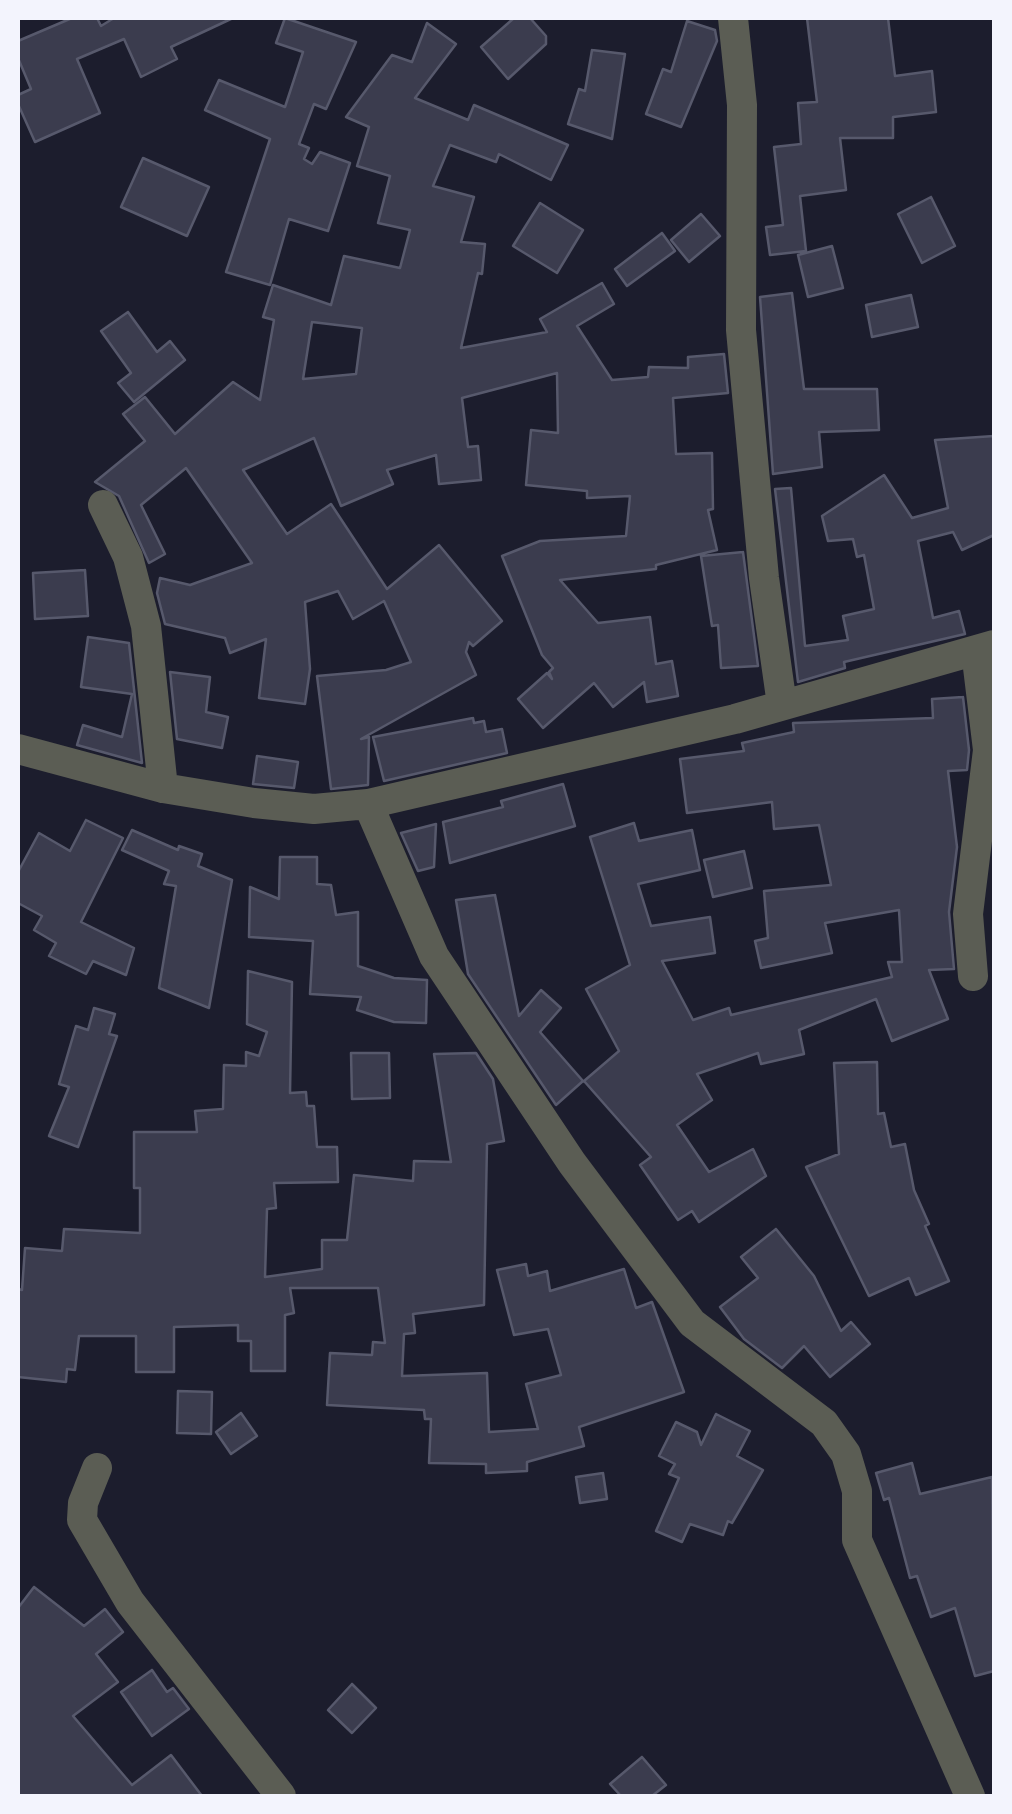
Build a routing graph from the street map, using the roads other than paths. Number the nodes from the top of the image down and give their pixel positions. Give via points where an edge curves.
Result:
1 (733, 18) edge
2 (103, 505) dead end
3 (985, 648) edge
4 (782, 705) junction
5 (18, 749) edge
6 (163, 788) junction
7 (368, 804) junction
8 (973, 976) dead end
9 (97, 1468) dead end
10 (281, 1796) edge
11 (970, 1796) edge

1 - 4 street via 742,105 742,330
2 - 6 street via 128,558 146,626
3 - 4 street
3 - 8 street via 988,750 968,914
4 - 7 street
5 - 6 street
6 - 7 street via 314,809
7 - 11 street via 434,956 584,1178 692,1322 824,1422 846,1454 857,1492 857,1540
9 - 10 street via 82,1520 130,1602

